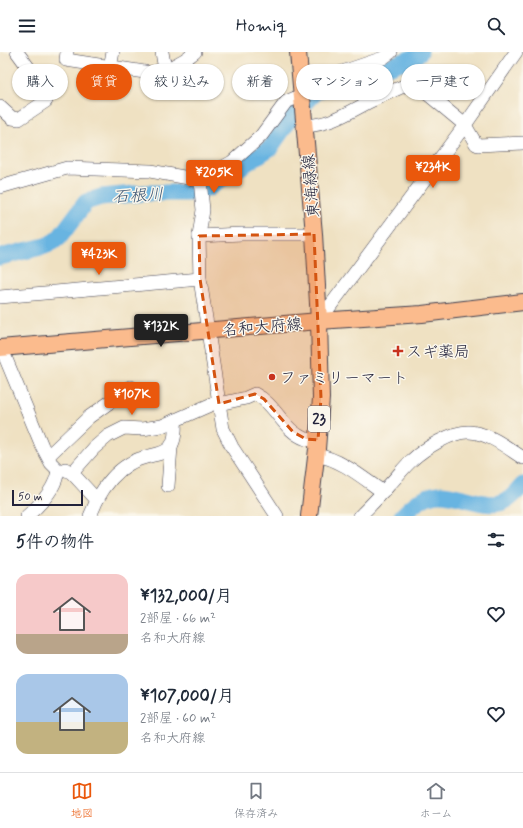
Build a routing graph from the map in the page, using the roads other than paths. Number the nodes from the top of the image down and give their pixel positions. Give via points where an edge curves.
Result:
1 (17, 52) edge
2 (67, 52) edge
3 (113, 52) edge
4 (162, 52) edge
5 (195, 52) edge
6 (298, 52) edge
7 (391, 52) edge
8 (516, 52) edge
9 (91, 64) edge
10 (111, 64) edge
11 (164, 64) edge
12 (178, 64) edge
13 (299, 64) edge
14 (369, 64) edge
15 (296, 95) edge
16 (302, 100) edge
17 (0, 107) edge
18 (305, 122) junction
19 (465, 125) junction
20 (523, 143) edge
21 (200, 180) junction
22 (0, 187) edge
23 (314, 234) junction
24 (199, 236) junction
25 (200, 279) junction
26 (0, 297) edge
27 (523, 302) edge
28 (319, 321) junction
29 (209, 330) junction
30 (0, 348) edge
31 (131, 387) dead end
32 (219, 402) junction
33 (175, 420) junction
34 (171, 447) junction
35 (317, 448) junction
36 (48, 456) junction
37 (523, 458) edge
38 (58, 470) junction
39 (72, 473) junction
40 (168, 486) dead end
41 (383, 492) junction
42 (97, 500) junction
43 (27, 516) edge
44 (90, 516) edge
45 (277, 516) edge
46 (309, 516) edge
47 (360, 516) edge

1 - 17 street via 47,93 46,100 19,119 12,118
2 - 9 street via 66,60
3 - 10 street
4 - 11 street
5 - 12 street
6 - 13 main road, 東海緑線
7 - 14 street
8 - 19 street
15 - 21 street via 286,102 261,136 232,162
16 - 18 main road, 東海緑線
18 - 19 street via 318,125 335,120 410,83 418,86
18 - 23 main road, 東海緑線
19 - 20 street via 478,145
19 - 28 street
21 - 22 street via 150,172 67,168
21 - 24 street via 203,210
23 - 24 street
23 - 28 main road, 東海緑線
24 - 25 street
25 - 26 street
25 - 29 street
27 - 28 main road, 名和大府線 via 422,314
28 - 29 main road, 名和大府線
28 - 35 main road, 23 via 321,398
29 - 30 main road, 名和大府線
29 - 32 street
30 - 36 street
31 - 36 street via 89,417
32 - 33 street
32 - 35 street via 255,394 264,399 293,432
32 - 45 street via 226,438
33 - 34 street via 175,437
33 - 39 street via 157,428 124,428 108,436
34 - 40 street
34 - 42 street via 161,454 139,458 120,469
35 - 41 street
35 - 46 main road, 23
36 - 38 street
37 - 41 street via 494,439 468,432 454,434 412,460
38 - 39 street via 64,469
38 - 43 street via 42,504
39 - 42 street
41 - 47 street
42 - 44 street

